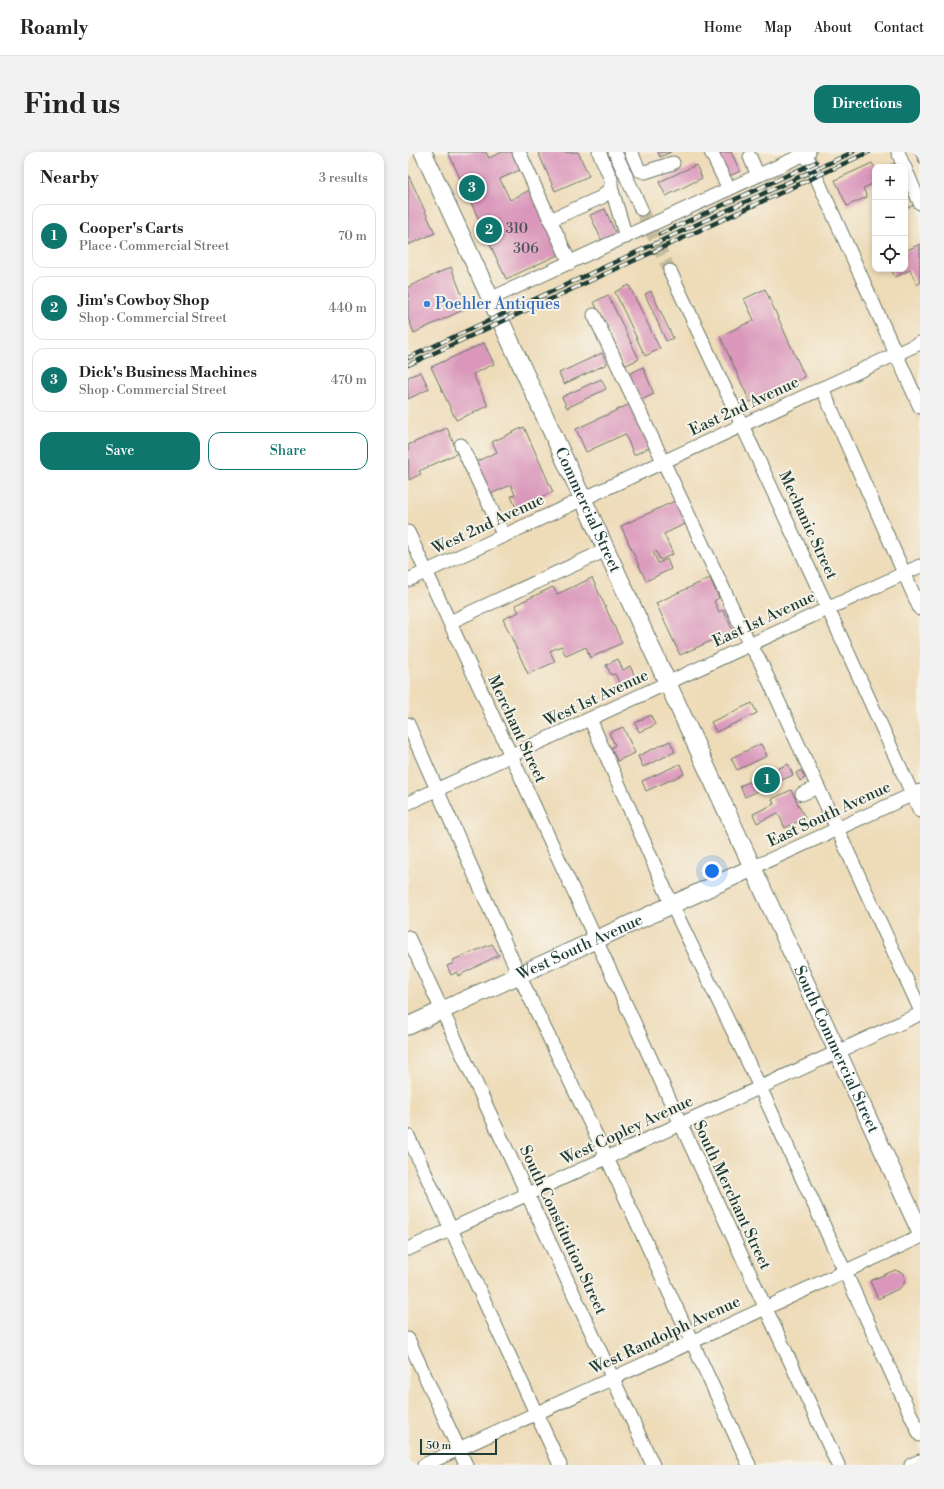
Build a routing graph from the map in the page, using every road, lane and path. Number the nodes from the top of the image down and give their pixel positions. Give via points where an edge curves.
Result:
1 (423, 152) edge
2 (519, 152) edge
3 (599, 152) edge
4 (615, 152) edge
5 (630, 152) edge
6 (712, 152) edge
7 (898, 152) edge
8 (806, 153) edge
9 (750, 157) dead end
10 (673, 163) dead end
11 (903, 164) edge
12 (762, 174) junction
13 (908, 175) edge
14 (611, 187) junction
15 (729, 190) junction
16 (920, 202) edge
17 (641, 209) tunnel mouth
18 (550, 220) junction
19 (626, 237) junction
20 (570, 263) junction
21 (670, 271) tunnel mouth
22 (490, 299) junction
23 (594, 315) dead end
24 (920, 343) edge
25 (896, 354) junction
26 (822, 388) junction
27 (920, 407) edge
28 (742, 425) junction
29 (461, 445) dead end
30 (664, 462) junction
31 (582, 500) junction
32 (408, 532) edge
33 (504, 536) junction
34 (606, 550) junction
35 (920, 566) edge
36 (426, 572) junction
37 (904, 574) junction
38 (408, 580) edge
39 (828, 608) junction
40 (920, 609) edge
41 (450, 622) junction
42 (750, 645) junction
43 (667, 683) junction
44 (590, 719) junction
45 (408, 724) edge
46 (511, 756) junction
47 (818, 787) junction
48 (438, 789) junction
49 (916, 793) edge
50 (802, 794) dead end
51 (408, 803) edge
52 (920, 811) edge
53 (838, 830) junction
54 (752, 868) junction
55 (672, 905) junction
56 (408, 937) edge
57 (596, 940) junction
58 (519, 975) junction
59 (920, 1009) edge
60 (441, 1010) junction
61 (920, 1014) edge
62 (408, 1026) edge
63 (837, 1052) junction
64 (760, 1087) junction
65 (681, 1124) junction
66 (408, 1136) edge
67 (607, 1158) junction
68 (528, 1194) junction
69 (451, 1230) junction
70 (920, 1231) edge
71 (920, 1237) edge
72 (408, 1249) edge
73 (845, 1272) junction
74 (766, 1308) junction
75 (408, 1339) edge
76 (692, 1342) junction
77 (613, 1378) junction
78 (536, 1414) junction
79 (920, 1435) edge
80 (459, 1449) junction
81 (920, 1461) edge
82 (424, 1465) edge
83 (466, 1465) edge
84 (560, 1465) edge
85 (653, 1465) edge
86 (749, 1465) edge
87 (838, 1465) edge
88 (911, 1465) edge

1 - 22 main road, Commercial Street
2 - 18 street
3 - 14 street via 611,178
4 - 17 street
5 - 10 street via 642,172
6 - 15 street
7 - 11 street
8 - 12 street
8 - 25 street
9 - 12 street via 756,171
12 - 15 street
13 - 16 street
14 - 18 street via 602,197
14 - 19 street
15 - 19 street
18 - 20 street
19 - 20 street
20 - 22 street
21 - 28 street, Mechanic Street
22 - 31 main road, Commercial Street
23 - 30 street
24 - 25 street, East 2nd Avenue
25 - 26 street, East 2nd Avenue
25 - 27 street
26 - 28 street, East 2nd Avenue
26 - 37 street
28 - 30 street, East 2nd Avenue
28 - 39 street, Mechanic Street
29 - 33 street
30 - 31 street, East 2nd Avenue
30 - 42 street
31 - 33 street, West 2nd Avenue
31 - 34 main road, Commercial Street
32 - 36 street, Merchant Street
33 - 36 street, West 2nd Avenue
34 - 41 street
34 - 43 main road, Commercial Street
35 - 37 street, East 1st Avenue
36 - 38 street, West 2nd Avenue
36 - 41 street, Merchant Street
37 - 39 street, East 1st Avenue
37 - 40 street
39 - 42 street, East 1st Avenue
39 - 49 street, Mechanic Street
41 - 46 street, Merchant Street
42 - 43 street, East 1st Avenue
42 - 47 street via 759,659
43 - 44 street, West 1st Avenue
43 - 54 main road, Commercial Street
44 - 46 street, West 1st Avenue
44 - 55 street
45 - 48 street
46 - 48 street, West 1st Avenue
46 - 57 street, Merchant Street
47 - 50 street
47 - 53 street
48 - 51 street, West 1st Avenue
48 - 58 street
49 - 52 street, Mechanic Street
49 - 53 street, East South Avenue
53 - 54 street, East South Avenue
53 - 59 street
54 - 55 main road, West South Avenue
54 - 63 main road, South Commercial Street
55 - 57 main road, West South Avenue
55 - 64 street
56 - 60 street, South Constitution Street
57 - 58 main road, West South Avenue
57 - 65 street, South Merchant Street
58 - 60 main road, West South Avenue
58 - 67 street
60 - 62 main road, West South Avenue
60 - 68 street, South Constitution Street
61 - 63 street, West Copley Avenue
63 - 64 street, West Copley Avenue
63 - 70 main road, South Commercial Street
64 - 65 street, West Copley Avenue
64 - 73 street
65 - 67 street, West Copley Avenue
65 - 74 street, South Merchant Street
66 - 69 street
67 - 68 street, West Copley Avenue
67 - 76 street
68 - 69 street, West Copley Avenue
68 - 77 street, South Constitution Street
69 - 72 street, West Copley Avenue
69 - 78 street
71 - 73 street, West Randolph Avenue
73 - 74 street, West Randolph Avenue
73 - 79 street
74 - 76 street, West Randolph Avenue
74 - 87 street, South Merchant Street
75 - 80 street
76 - 77 street, West Randolph Avenue
76 - 86 street
77 - 78 street, West Randolph Avenue
77 - 85 street, South Constitution Street
78 - 80 street, West Randolph Avenue
78 - 84 street
80 - 82 street, West Randolph Avenue
80 - 83 street
81 - 88 street

